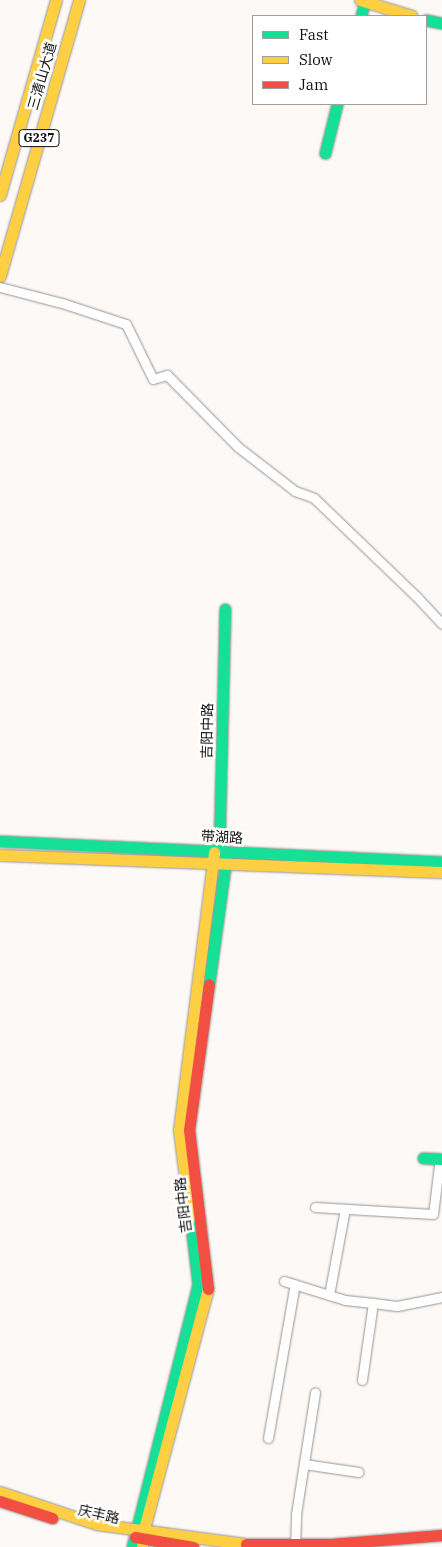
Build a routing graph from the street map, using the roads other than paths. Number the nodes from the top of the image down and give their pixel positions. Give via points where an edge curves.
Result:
1 (56, 0) edge
2 (79, 0) edge
3 (363, 1) edge
4 (361, 15) edge
5 (409, 15) edge
6 (427, 20) edge
7 (442, 23) edge
8 (338, 105) edge
9 (325, 153) dead end
10 (0, 195) edge
11 (0, 276) edge
12 (0, 287) edge
13 (225, 609) dead end
14 (442, 624) edge
15 (0, 841) edge
16 (0, 855) edge
17 (220, 857) junction
18 (442, 862) edge
19 (442, 872) edge
20 (422, 1158) dead end
21 (441, 1159) edge
22 (315, 1207) dead end
23 (345, 1209) junction
24 (284, 1281) dead end
25 (295, 1284) junction
26 (330, 1295) junction
27 (442, 1297) edge
28 (373, 1303) junction
29 (362, 1380) dead end
30 (314, 1392) dead end
31 (268, 1438) dead end
32 (304, 1464) junction
33 (358, 1472) dead end
34 (0, 1492) edge
35 (0, 1501) edge
36 (442, 1535) edge
37 (138, 1538) edge
38 (442, 1544) edge
39 (294, 1546) edge
40 (193, 1547) edge
41 (418, 1547) edge

1 - 10 main road, 三清山大道 / G237
2 - 11 main road, 三清山大道 / G237
3 - 4 main road
3 - 5 main road
6 - 7 main road
8 - 9 main road
12 - 14 street via 126,324 153,379 166,375 238,447 295,491 314,498
13 - 17 main road, 吉阳中路
15 - 17 main road, 带湖路
16 - 17 main road, 带湖路
17 - 18 main road, 带湖路
17 - 19 main road, 带湖路
17 - 37 main road, 吉阳中路 via 179,1130 198,1285
20 - 21 main road
21 - 23 street via 432,1214
22 - 23 street
23 - 26 street
24 - 25 street
25 - 26 street
25 - 31 street
26 - 28 street
27 - 28 street via 397,1306
28 - 29 street
30 - 32 street
32 - 33 street
32 - 39 street
34 - 37 main road
35 - 37 main road, 庆丰路 via 94,1529
36 - 39 main road
37 - 39 main road
37 - 40 main road, 庆丰路
38 - 41 main road

